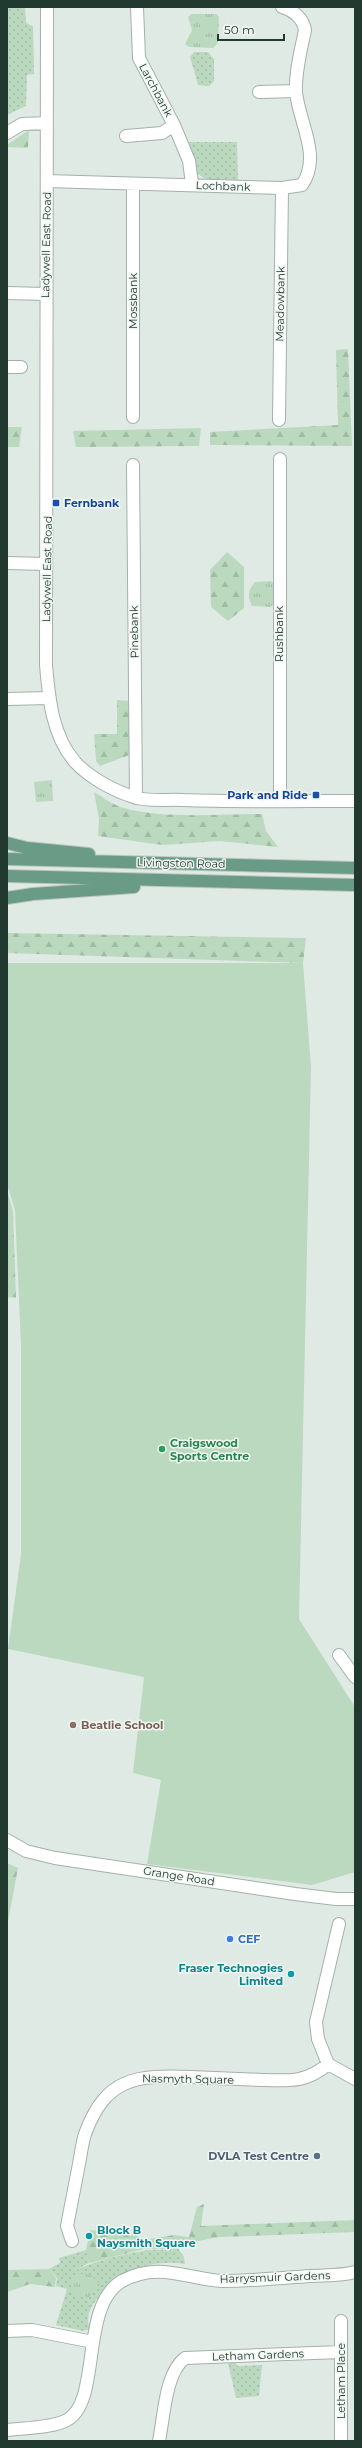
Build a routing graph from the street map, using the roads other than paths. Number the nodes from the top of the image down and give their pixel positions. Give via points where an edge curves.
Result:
1 (47, 7) edge
2 (137, 7) edge
3 (282, 7) edge
4 (296, 91) junction
5 (260, 92) dead end
6 (46, 123) junction
7 (174, 125) junction
8 (7, 133) edge
9 (126, 136) dead end
10 (47, 181) junction
11 (133, 184) junction
12 (192, 184) junction
13 (282, 188) junction
14 (7, 293) edge
15 (46, 294) junction
16 (7, 367) edge
17 (21, 367) dead end
18 (133, 417) dead end
19 (279, 420) dead end
20 (133, 465) dead end
21 (283, 465) dead end
22 (7, 563) edge
23 (46, 564) junction
24 (49, 698) junction
25 (7, 699) edge
26 (136, 798) junction
27 (280, 800) junction
28 (355, 801) edge
29 (7, 843) edge
30 (7, 859) edge
31 (171, 863) junction
32 (355, 868) edge
33 (7, 876) edge
34 (190, 880) junction
35 (355, 885) edge
36 (7, 898) edge
37 (339, 1655) dead end
38 (355, 1677) edge
39 (7, 1840) edge
40 (355, 1898) edge
41 (339, 1924) dead end
42 (328, 2064) junction
43 (355, 2079) edge
44 (72, 2241) dead end
45 (355, 2272) edge
46 (341, 2321) dead end
47 (7, 2331) edge
48 (93, 2342) junction
49 (341, 2352) junction
50 (7, 2430) edge
51 (159, 2441) edge
52 (341, 2441) edge

1 - 6 street, Ladywell East Road
2 - 7 street, Larchbank via 139,58
3 - 4 street, Lochbank via 292,10 304,25
4 - 5 street
4 - 13 street, Lochbank via 311,150 308,177 302,185
6 - 8 street via 22,124
6 - 10 street, Ladywell East Road
7 - 9 street, Larchbank via 162,133
7 - 12 street, Larchbank via 189,161
10 - 11 street, Lochbank
10 - 15 street, Ladywell East Road
11 - 12 street, Lochbank
11 - 18 street, Mossbank
12 - 13 street, Lochbank
13 - 19 street, Meadowbank
14 - 15 street
15 - 23 street, Ladywell East Road
16 - 17 street
20 - 26 street, Pinebank
21 - 27 street, Rushbank
22 - 23 street
23 - 24 street, Ladywell East Road via 46,665
24 - 25 street
24 - 26 street, Ladywell East Road via 53,719 75,761 111,788
26 - 27 street, Ladywell East Road
27 - 28 street, Ladywell East Road
29 - 31 main road via 27,848
30 - 31 main road, Livingston Road
31 - 32 main road, Livingston Road
33 - 34 main road, Livingston Road
34 - 35 main road, Livingston Road
34 - 36 main road
37 - 38 street
39 - 40 street, Grange Road via 26,1851 55,1858 295,1894 336,1899
41 - 42 street via 316,2022 318,2039
42 - 43 street
42 - 44 street, Nasmyth Square via 310,2078 268,2080 160,2076 137,2078 116,2088 96,2109 85,2135 67,2226
45 - 48 street, Harrysmuir Gardens via 221,2281 174,2271 140,2274 121,2282 105,2298
46 - 49 street, Letham Place
47 - 48 street via 32,2330
48 - 50 street, Harrysmuir Gardens via 83,2394 78,2408 67,2420
49 - 51 street, Letham Gardens via 185,2358 172,2375
49 - 52 street, Letham Place

